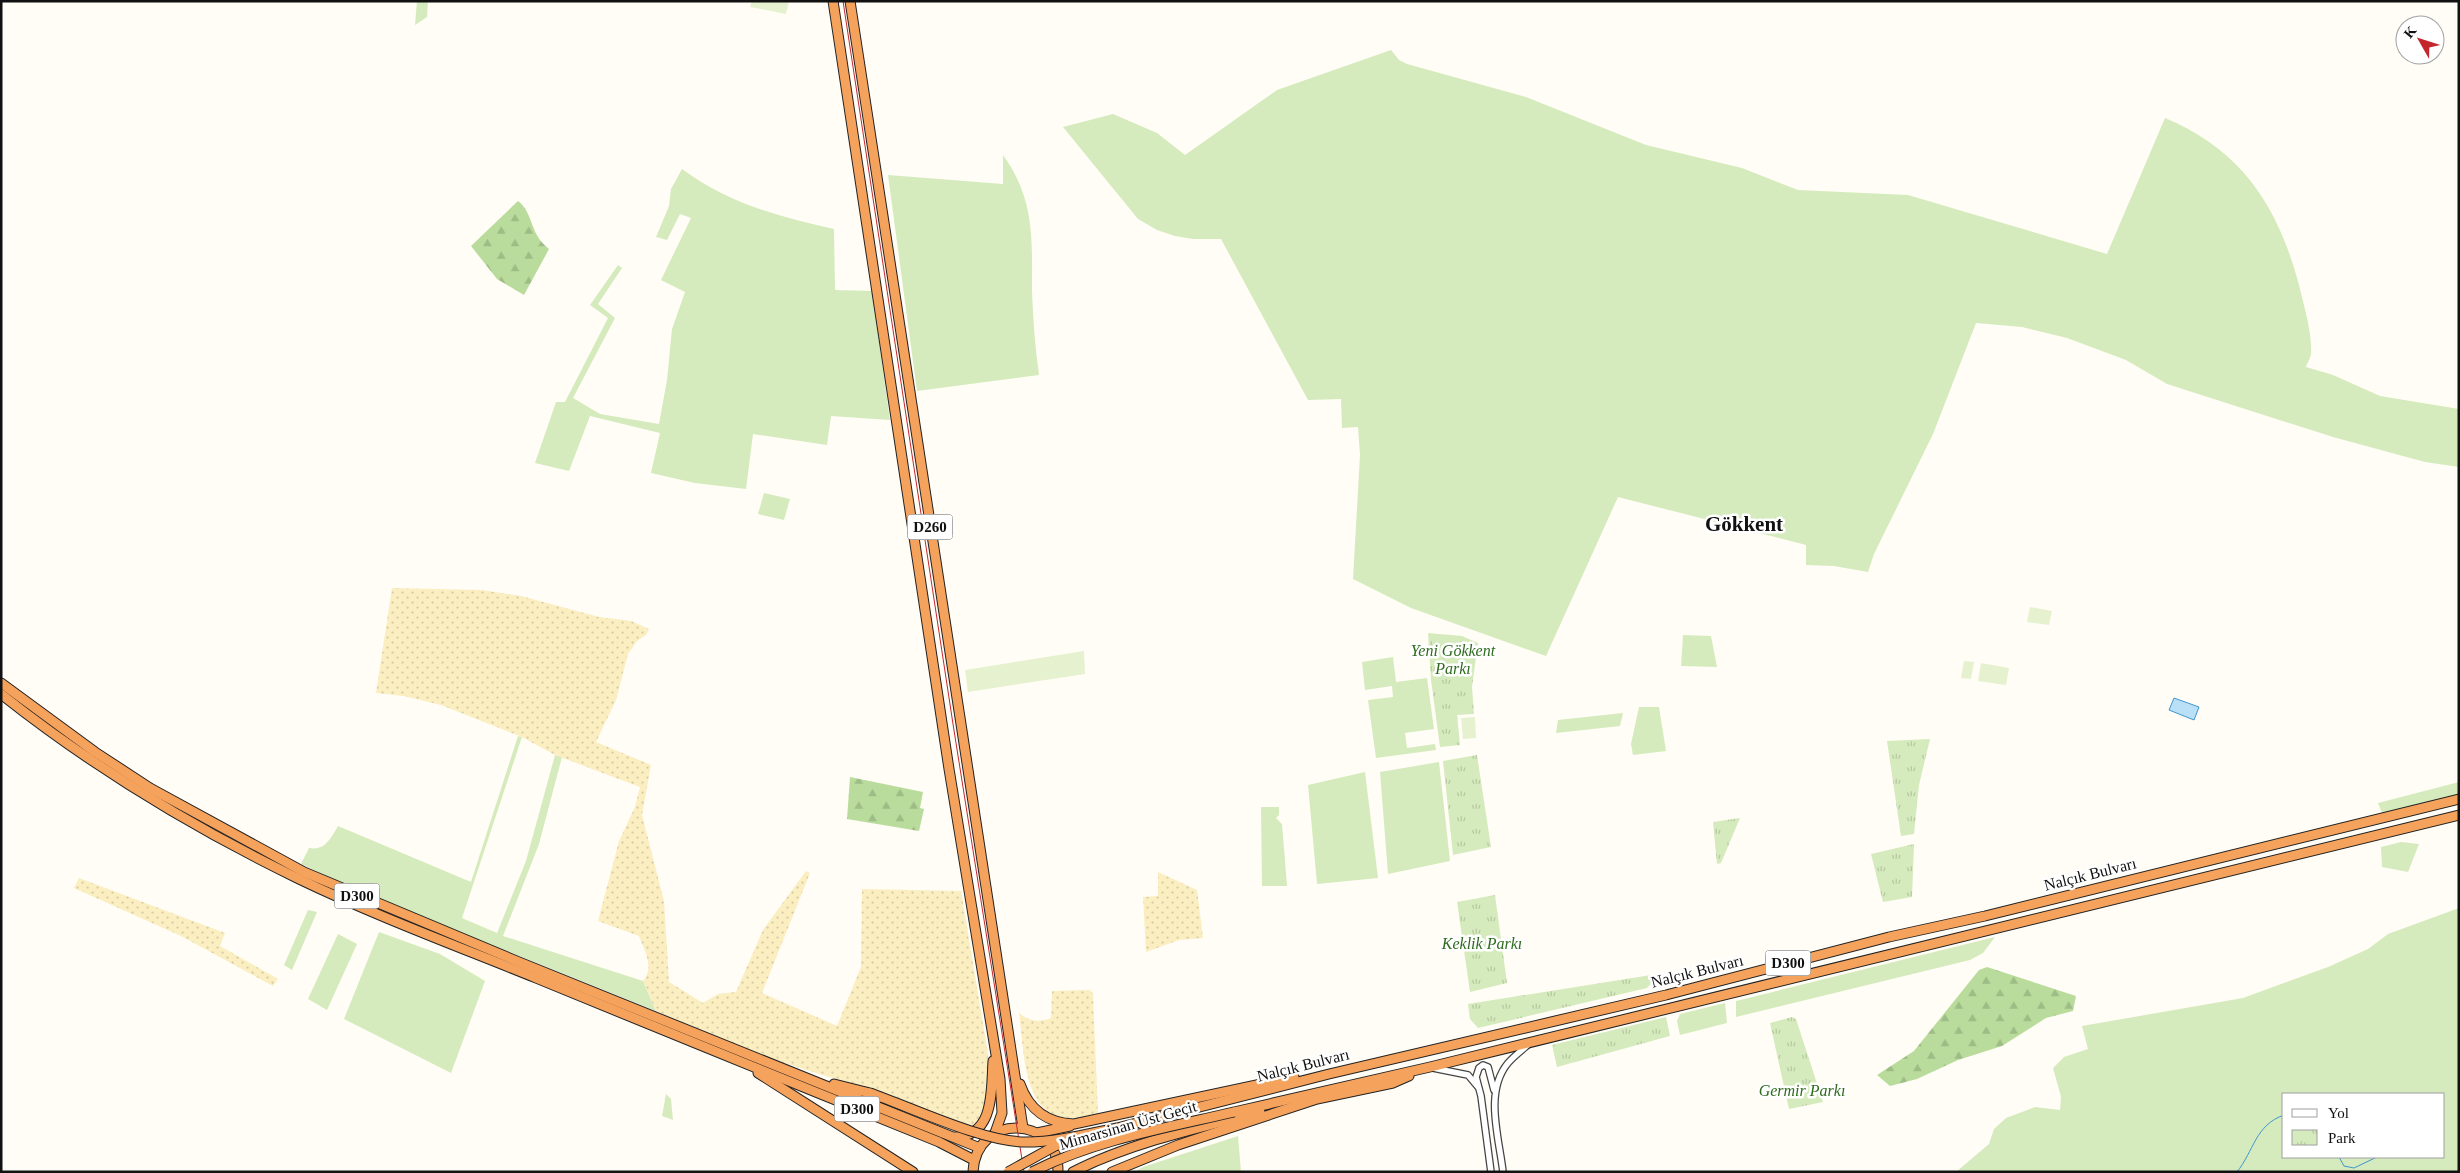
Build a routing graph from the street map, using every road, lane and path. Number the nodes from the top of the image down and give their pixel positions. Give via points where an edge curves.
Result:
1 (833, 1) edge
2 (850, 1) edge
3 (1, 683) edge
4 (1, 694) edge
5 (2459, 799) edge
6 (2459, 815) edge
7 (1533, 1041) junction
8 (994, 1050) junction
9 (1011, 1052) junction
10 (738, 1061) junction
11 (1430, 1067) junction
12 (1329, 1074) junction
13 (801, 1076) junction
14 (1479, 1088) junction
15 (1494, 1092) junction
16 (1317, 1099) junction
17 (1234, 1112) joint
18 (1078, 1124) junction
19 (1023, 1128) junction
20 (1117, 1128) junction
21 (995, 1133) junction
22 (1037, 1133) junction
23 (954, 1137) junction
24 (980, 1148) junction
25 (974, 1160) junction
26 (913, 1172) edge
27 (973, 1172) edge
28 (1008, 1172) edge
29 (1032, 1172) edge
30 (1058, 1172) edge
31 (1072, 1172) edge
32 (1112, 1172) edge
33 (1491, 1172) edge
34 (1503, 1172) edge

1 - 8 highway, D260
2 - 9 highway, D260
3 - 13 highway, D300 via 150,788 304,872
4 - 10 highway, D300 via 145,795 210,834 300,880
5 - 12 highway, Nalçık Bulvarı / D300 via 1889,937 1666,995
6 - 7 highway, Nalçık Bulvarı / D300
7 - 11 highway, Nalçık Bulvarı / D300
7 - 15 street via 1508,1062
8 - 21 highway via 1002,1108
8 - 23 highway via 985,1121 971,1134
9 - 18 highway via 1020,1086 1033,1108 1055,1121
9 - 19 highway
10 - 25 highway, D300 via 939,1142
10 - 26 highway, D300
11 - 14 street via 1468,1075
11 - 16 highway via 1393,1083
11 - 17 highway, Nalçık Bulvarı / D300
12 - 18 highway via 1239,1088
12 - 20 highway, Nalçık Bulvarı / D300
13 - 20 highway, D300, bridge via 870,1093 1007,1140 1046,1141
13 - 23 highway, D300
14 - 15 street via 1476,1077 1483,1065 1492,1074
14 - 33 street
15 - 34 street
16 - 31 highway via 1182,1133
16 - 32 highway via 1178,1145
17 - 29 highway, Mimarsinan Üst Geçit, bridge via 1100,1145
18 - 22 highway
19 - 21 highway
19 - 22 highway
20 - 28 highway, Mimarsinan Üst Geçit, bridge via 1055,1146
21 - 24 highway
22 - 30 highway via 1052,1148
23 - 24 highway, D300
24 - 25 highway
25 - 27 highway

